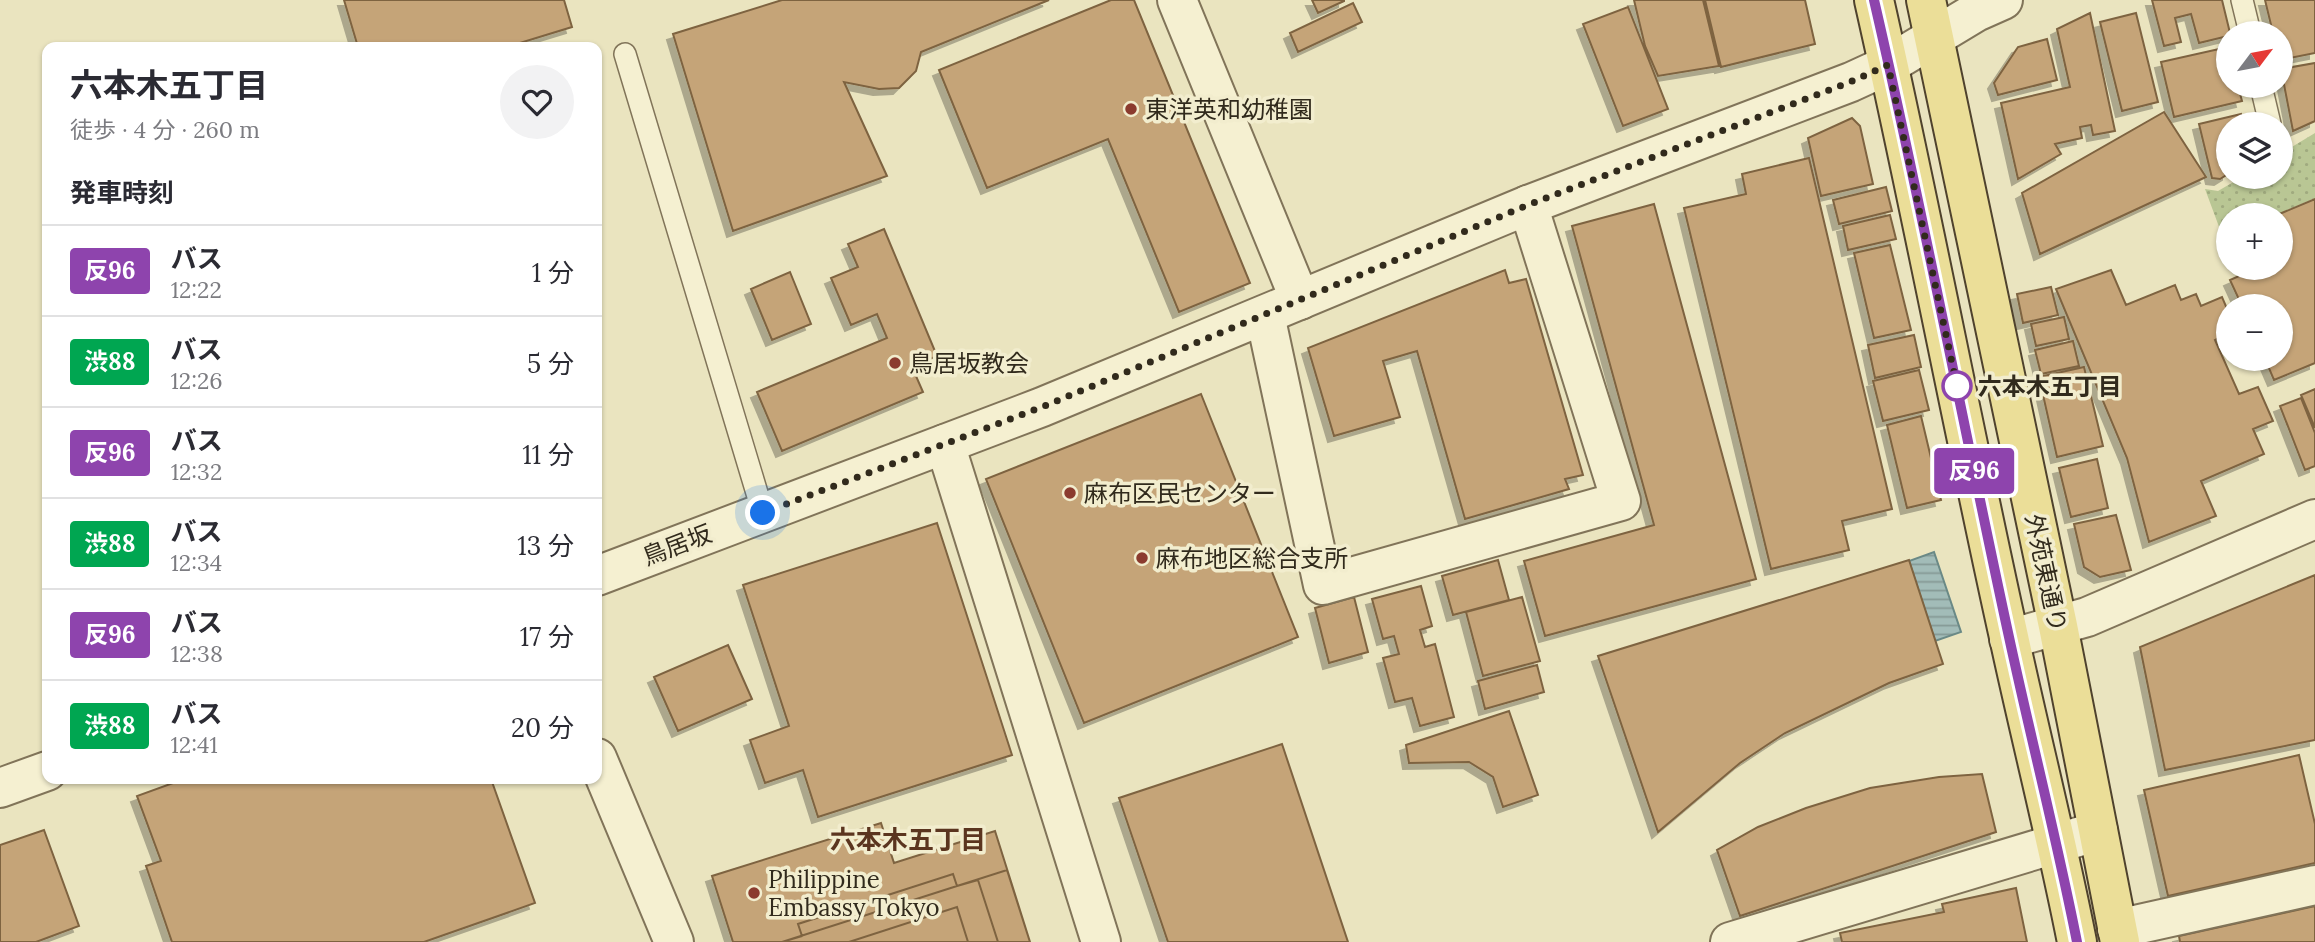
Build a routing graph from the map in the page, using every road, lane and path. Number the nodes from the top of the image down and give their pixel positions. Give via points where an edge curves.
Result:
1 (1177, 0) edge
2 (1874, 0) edge
3 (1926, 0) edge
4 (2003, 0) edge
5 (2242, 0) edge
6 (2247, 21) edge
7 (1933, 37) junction
8 (625, 54) dead end
9 (1888, 65) junction
10 (1528, 205) junction
11 (1300, 300) junction
12 (1265, 315) junction
13 (945, 444) junction
14 (763, 513) junction
15 (2315, 519) edge
16 (602, 574) edge
17 (2058, 626) junction
18 (2009, 639) junction
19 (602, 770) edge
20 (42, 773) edge
21 (0, 788) edge
22 (2098, 831) junction
23 (2058, 845) junction
24 (2315, 885) edge
25 (2119, 936) edge
26 (674, 942) edge
27 (1101, 942) edge
28 (1730, 942) edge
29 (2077, 942) edge

1 - 11 street
2 - 9 main road, 外苑東通り
3 - 7 main road, 外苑東通り
4 - 7 street, 鳥居坂
5 - 6 lane
7 - 9 street, 鳥居坂
7 - 17 main road, 外苑東通り
8 - 14 lane
9 - 10 street, 鳥居坂
9 - 18 main road, 外苑東通り
10 - 11 street, 鳥居坂
10 - 12 street via 1621,501 1323,585
11 - 12 street, 鳥居坂
12 - 13 street, 鳥居坂
13 - 14 street, 鳥居坂
13 - 27 street
14 - 16 street, 鳥居坂
15 - 17 street
17 - 18 street
17 - 22 main road, 外苑東通り
18 - 23 main road, 外苑東通り
19 - 26 street
20 - 21 street
22 - 23 street
22 - 25 main road, 外苑東通り
23 - 28 street
23 - 29 main road, 外苑東通り
24 - 25 street

